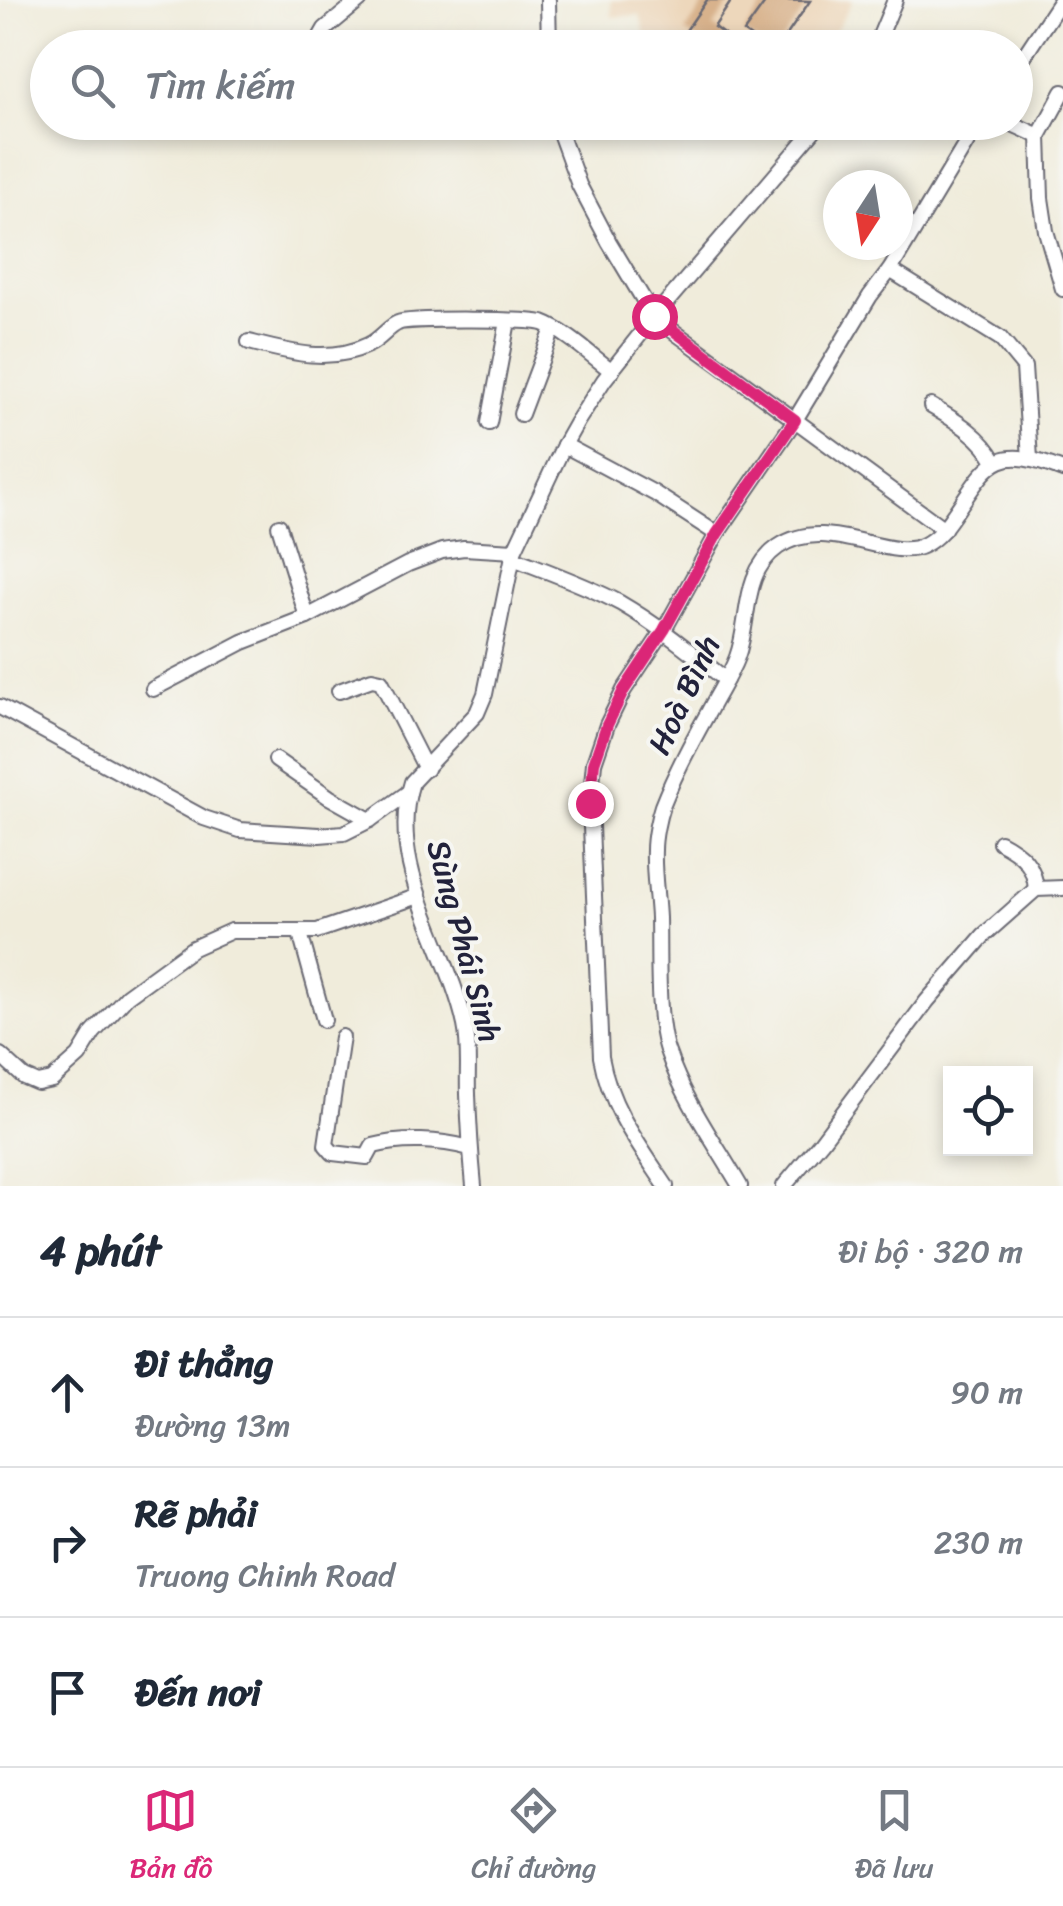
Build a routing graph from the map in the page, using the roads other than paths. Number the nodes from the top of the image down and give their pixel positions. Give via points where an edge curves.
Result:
1 (360, 0) edge
2 (548, 0) edge
3 (895, 0) edge
4 (1061, 0) edge
5 (324, 30) edge
6 (549, 30) edge
7 (882, 30) edge
8 (1033, 42) edge
9 (1063, 92) edge
10 (1033, 133) edge
11 (1039, 136) junction
12 (562, 140) edge
13 (806, 140) edge
14 (968, 140) edge
15 (890, 270) junction
16 (1063, 289) edge
17 (654, 316) junction
18 (508, 321) junction
19 (554, 329) junction
20 (249, 342) dead end
21 (612, 371) junction
22 (930, 406) dead end
23 (522, 414) dead end
24 (795, 420) junction
25 (488, 423) dead end
26 (564, 445) junction
27 (1030, 460) junction
28 (995, 461) junction
29 (1063, 470) edge
30 (280, 526) dead end
31 (944, 529) junction
32 (717, 534) junction
33 (514, 555) junction
34 (307, 617) junction
35 (664, 630) junction
36 (726, 680) junction
37 (153, 689) dead end
38 (338, 691) dead end
39 (0, 707) edge
40 (276, 760) dead end
41 (426, 769) junction
42 (409, 792) junction
43 (370, 820) junction
44 (1000, 842) dead end
45 (1063, 888) edge
46 (1036, 889) junction
47 (420, 896) junction
48 (300, 932) junction
49 (324, 1020) dead end
50 (342, 1037) dead end
51 (0, 1056) edge
52 (470, 1148) junction
53 (474, 1186) edge
54 (666, 1186) edge
55 (740, 1186) edge
56 (784, 1186) edge

1 - 5 street
2 - 6 street
3 - 7 street
4 - 8 street
9 - 11 street
10 - 11 street
11 - 16 street via 1046,231
12 - 17 street via 579,186
13 - 17 street
14 - 15 street
15 - 24 street
15 - 27 street via 1000,338 1024,366
17 - 21 street
17 - 24 street
18 - 19 street via 532,320
18 - 20 street via 398,322 372,344 328,356
18 - 25 street
19 - 21 street
19 - 23 street
21 - 26 street
22 - 28 street via 972,432
24 - 31 street
24 - 32 street
26 - 32 street
26 - 33 street
27 - 28 street
27 - 29 street
28 - 31 street
30 - 34 street
31 - 36 street, Hoà Bình via 918,549 815,535 776,548 755,576
32 - 35 street
33 - 34 street via 442,551
33 - 35 street
33 - 41 street via 478,714
34 - 37 street
35 - 36 street
35 - 54 street via 607,725 590,803 606,1084
36 - 55 street, Hoà Bình via 661,808 654,850 666,1051
38 - 41 street via 380,681
39 - 43 street via 204,818 240,830 318,835
40 - 43 street
41 - 42 street
42 - 43 street
42 - 47 street, Sùng Phái Sinh via 407,850
44 - 46 street via 1029,864
45 - 46 street
46 - 56 street via 984,934 927,1001
47 - 48 street
47 - 52 street, Sùng Phái Sinh via 465,1024
48 - 49 street
48 - 51 street via 231,932 193,948 127,996 52,1080 38,1084
50 - 52 street via 326,1145 333,1153 368,1158 373,1146 389,1142
52 - 53 street, Sùng Phái Sinh

